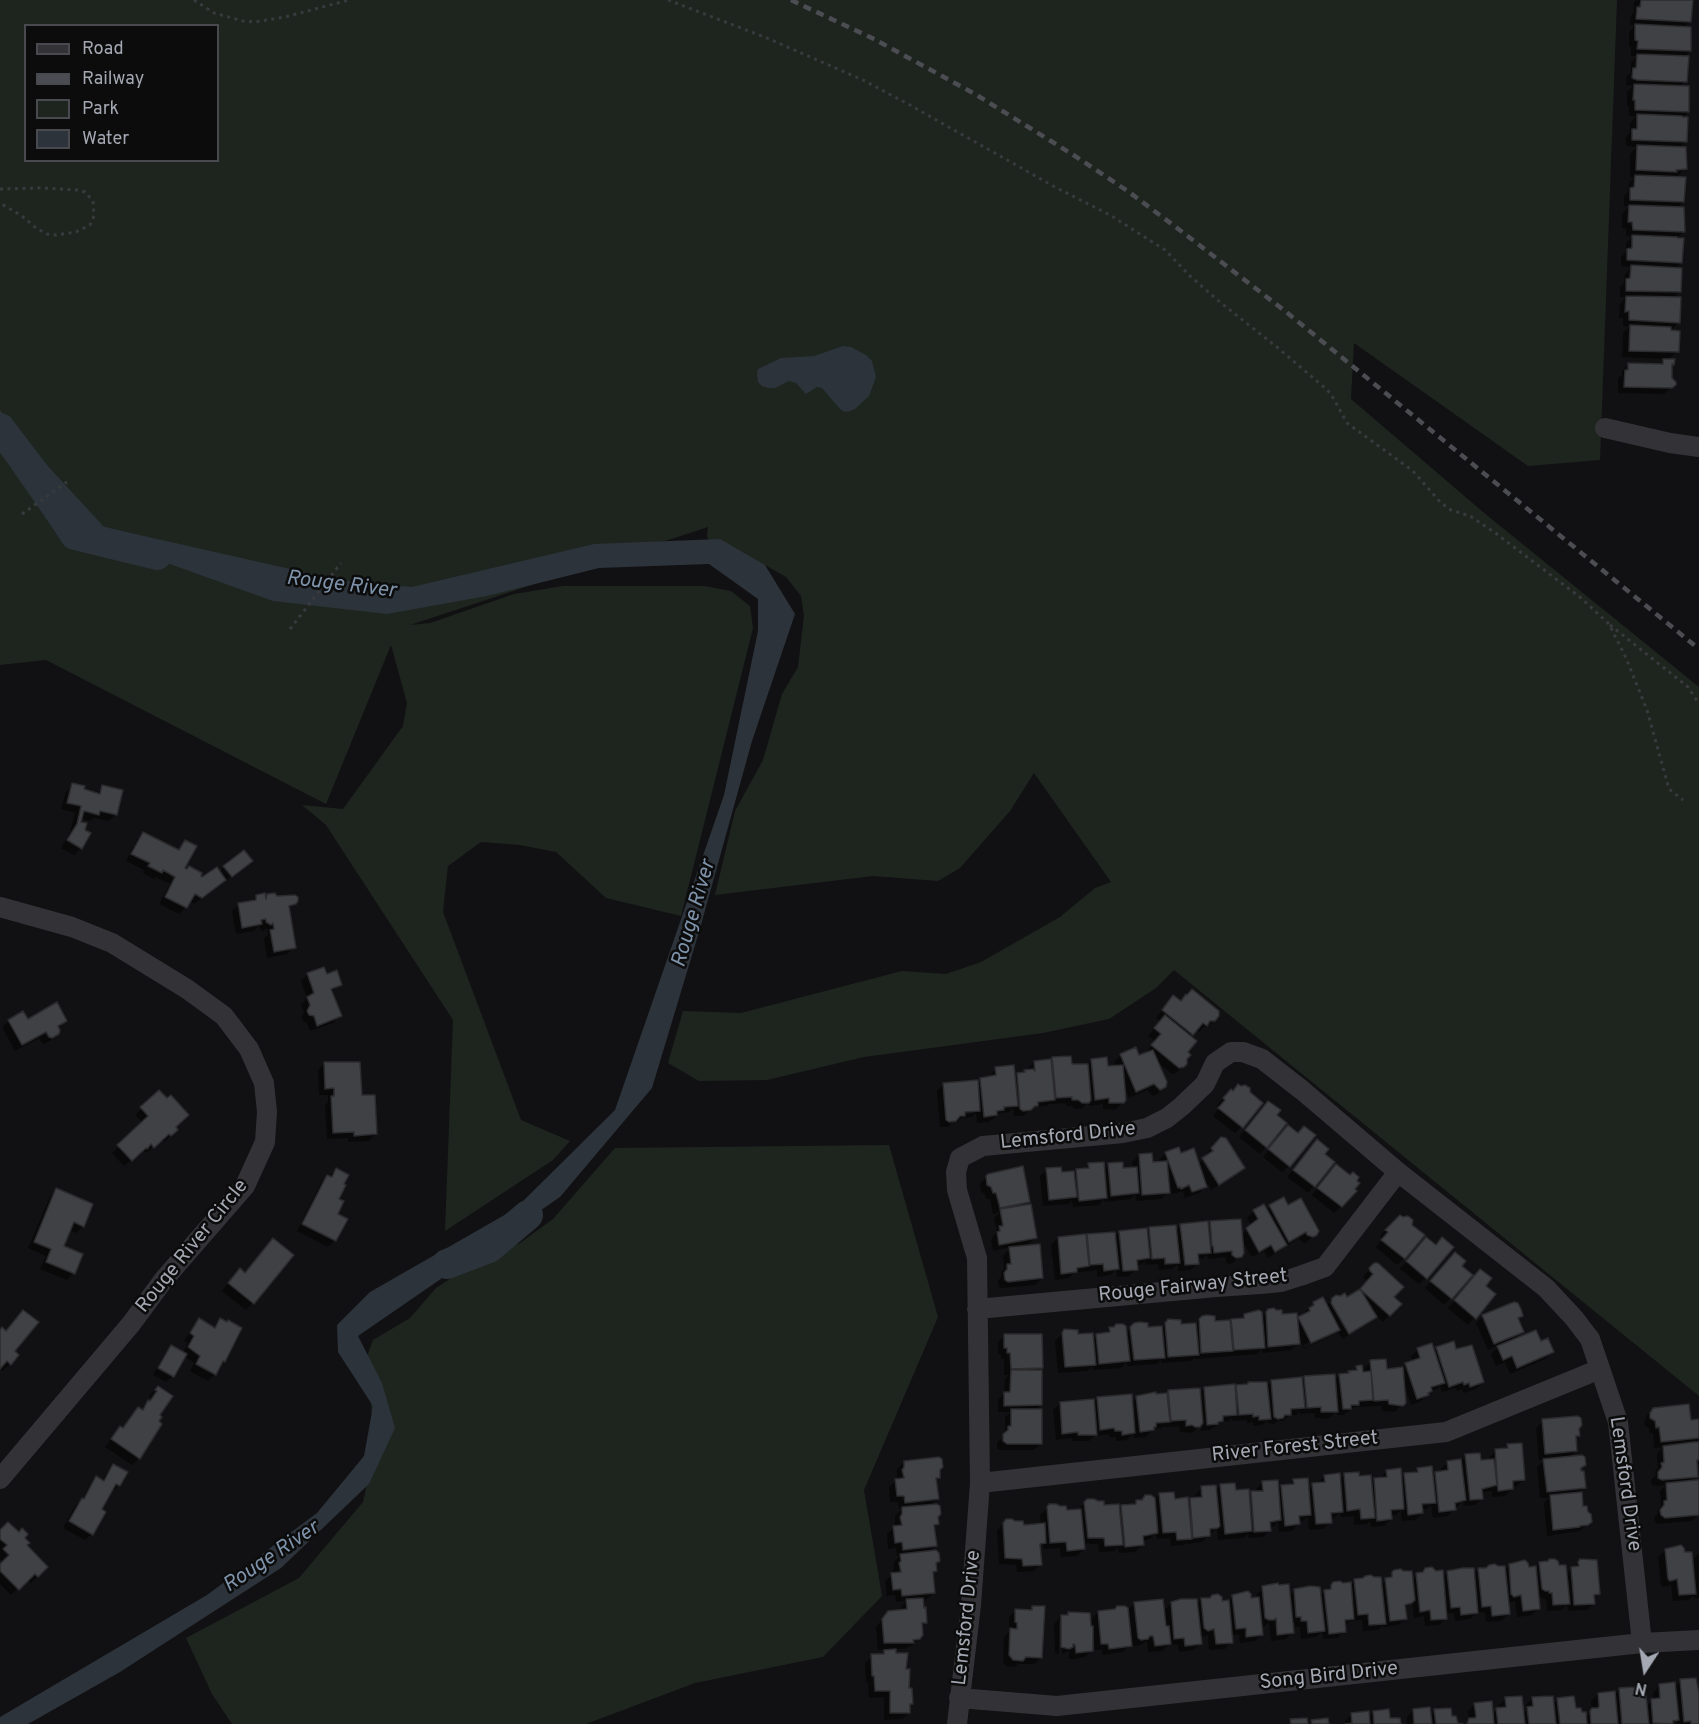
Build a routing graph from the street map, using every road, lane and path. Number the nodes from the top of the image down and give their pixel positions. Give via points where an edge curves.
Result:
1 (194, 0) edge
2 (349, 0) edge
3 (668, 0) edge
4 (0, 189) edge
5 (0, 203) edge
6 (1605, 428) dead end
7 (1699, 447) edge
8 (66, 482) dead end
9 (22, 514) dead end
10 (341, 563) dead end
11 (1609, 624) junction
12 (290, 629) dead end
13 (1699, 704) edge
14 (1683, 800) dead end
15 (0, 907) edge
16 (1398, 1172) junction
17 (977, 1309) junction
18 (1600, 1370) junction
19 (0, 1479) edge
20 (980, 1482) junction
21 (1699, 1640) edge
22 (1642, 1643) junction
23 (959, 1698) junction
24 (957, 1724) edge

1 - 2 path via 214,13 255,22
3 - 11 path via 865,81 1146,237 1317,381 1331,394 1347,423 1413,471 1441,503 1494,532
4 - 5 path via 60,188 85,192 93,201 94,216 90,225 76,232 48,234
6 - 7 street
8 - 9 path
10 - 12 path
11 - 13 path via 1688,687
11 - 14 path via 1647,711 1669,789
15 - 19 street, Rouge River Circle via 112,943 224,1016 249,1049 264,1083 267,1112 265,1142 245,1185
16 - 17 street, Rouge Fairway Street via 1325,1267 1300,1276 1281,1282
16 - 17 street, Lemsford Drive via 1262,1059 1231,1052 1215,1063 1205,1084 1189,1100 1147,1128 983,1146 960,1158 957,1190 977,1258
16 - 18 street, Lemsford Drive via 1546,1288 1590,1339
17 - 20 street, Lemsford Drive
18 - 20 street, River Forest Street via 1446,1432
18 - 22 street, Lemsford Drive via 1618,1422
20 - 23 street, Lemsford Drive
21 - 22 street, Song Bird Drive
22 - 23 street, Song Bird Drive via 1057,1706
23 - 24 street, Lemsford Drive

